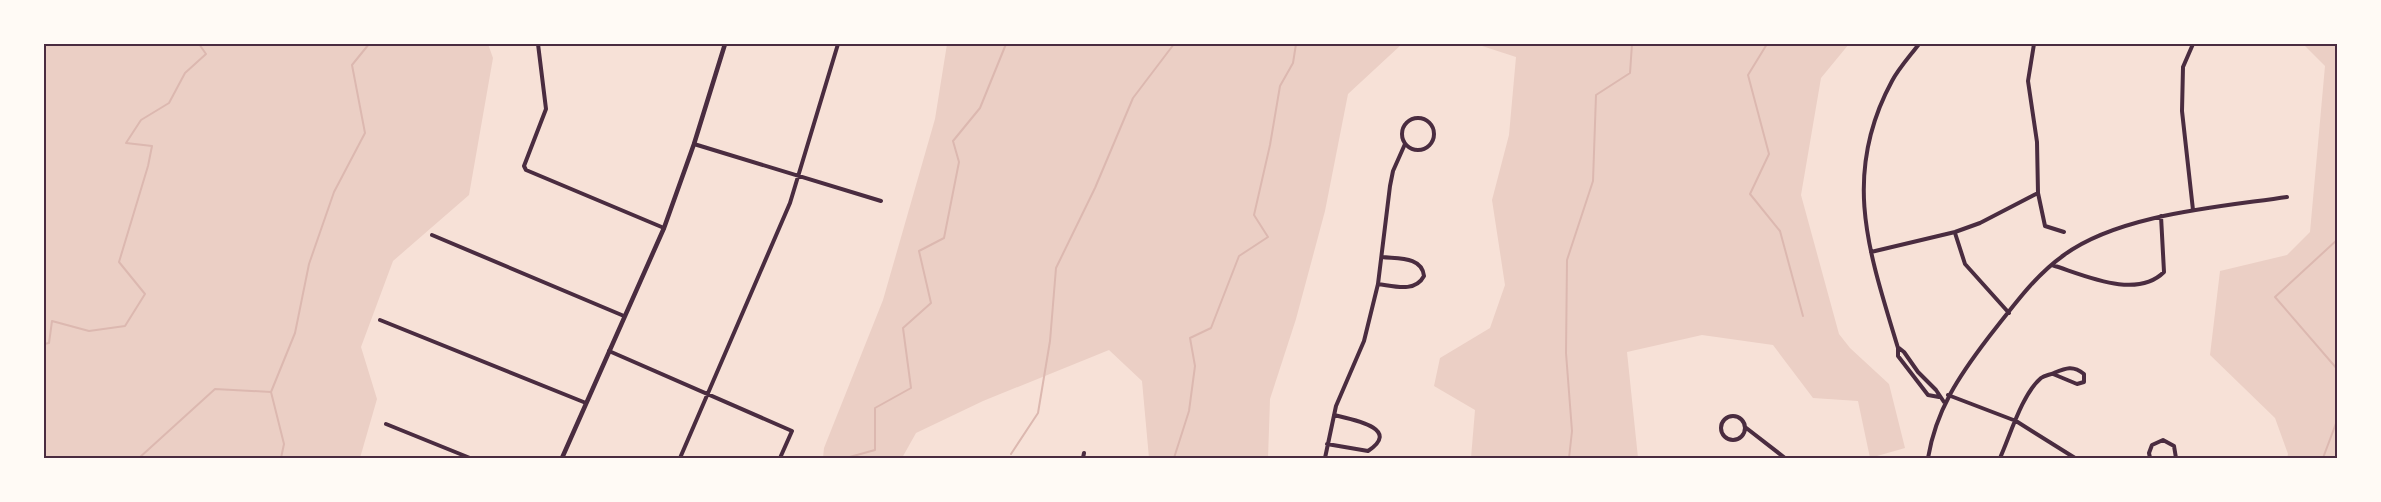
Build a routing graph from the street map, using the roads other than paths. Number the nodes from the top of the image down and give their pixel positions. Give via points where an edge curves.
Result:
1 (538, 44) edge
2 (725, 44) edge
3 (838, 44) edge
4 (1919, 44) edge
5 (2034, 44) edge
6 (2193, 44) edge
7 (694, 144) junction
8 (1405, 144) junction
9 (799, 175) junction
10 (2038, 193) junction
11 (2287, 197) dead end
12 (881, 201) dead end
13 (2193, 210) junction
14 (2161, 216) junction
15 (664, 228) junction
16 (1955, 232) junction
17 (2064, 232) dead end
18 (432, 235) dead end
19 (1871, 252) junction
20 (1382, 257) junction
21 (2052, 265) junction
22 (1378, 284) junction
23 (2009, 313) junction
24 (624, 316) junction
25 (380, 320) dead end
26 (1898, 348) junction
27 (609, 351) junction
28 (2053, 374) junction
29 (707, 395) junction
30 (1948, 395) junction
31 (1939, 397) junction
32 (1944, 402) junction
33 (586, 403) junction
34 (1334, 415) junction
35 (2016, 420) junction
36 (386, 424) dead end
37 (1745, 427) junction
38 (1328, 444) junction
39 (1084, 453) dead end
40 (470, 459) edge
41 (562, 459) edge
42 (680, 459) edge
43 (780, 459) edge
44 (1083, 459) edge
45 (1325, 459) edge
46 (1785, 459) edge
47 (1928, 459) edge
48 (2001, 459) edge
49 (2075, 459) edge
50 (2150, 459) edge
51 (2176, 459) edge

1 - 15 street via 546,109 524,166 531,174
2 - 7 street
3 - 9 street
4 - 19 street via 1892,80 1871,129 1862,170 1865,226
5 - 10 street via 2028,81 2037,142
6 - 13 street via 2183,67 2182,111
7 - 9 street
7 - 15 street
8 - 8 street via 1413,150 1428,147 1434,134 1430,124 1421,119 1410,120 1403,129
8 - 20 street via 1393,171
9 - 12 street
9 - 29 street
10 - 16 street
10 - 17 street via 2045,226
11 - 13 street
13 - 14 street
14 - 21 street via 2106,233
14 - 21 street via 2164,273 2156,280 2133,285 2108,283
15 - 24 street
16 - 19 street
16 - 23 street via 1965,264
18 - 24 street
19 - 26 street
20 - 22 street
20 - 22 street via 1415,261 1424,276 1416,286
21 - 23 street via 2028,287
22 - 34 street via 1364,341
23 - 30 street
24 - 27 street
25 - 33 street
26 - 31 street
26 - 31 street via 1898,356 1912,377 1928,395
27 - 29 street
27 - 33 street
28 - 28 street via 2064,368 2077,369 2084,374 2084,382 2066,382
28 - 35 street via 2042,377
29 - 42 street
29 - 43 street via 792,431
30 - 32 street
30 - 35 street
31 - 32 street
32 - 47 street
33 - 41 street
34 - 38 street
34 - 38 street via 1373,426 1379,440 1368,451
35 - 48 street
35 - 49 street
36 - 40 street
37 - 37 street via 1735,416 1727,417 1720,427 1722,434 1733,440 1740,437
37 - 46 street
38 - 45 street
39 - 44 street
50 - 51 street via 2152,445 2163,440 2174,446

